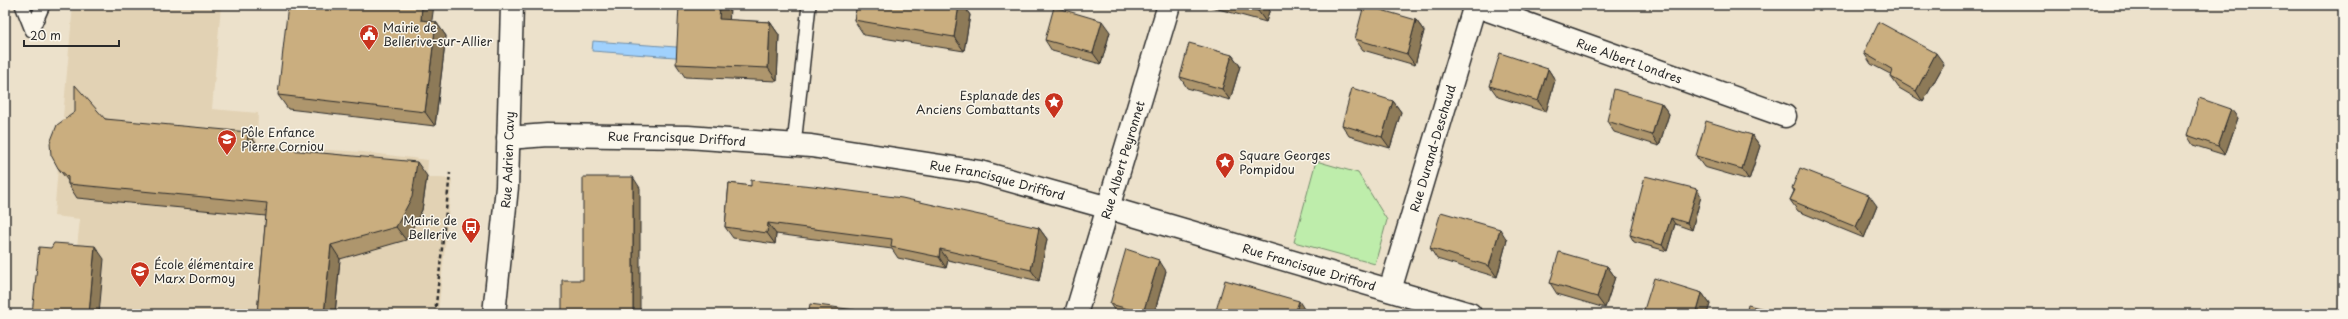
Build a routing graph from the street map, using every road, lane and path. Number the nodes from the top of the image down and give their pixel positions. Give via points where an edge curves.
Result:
1 (22, 5) edge
2 (43, 5) edge
3 (512, 5) edge
4 (809, 5) edge
5 (1169, 5) edge
6 (1474, 5) edge
7 (1785, 116) dead end
8 (508, 138) junction
9 (794, 145) junction
10 (450, 173) dead end
11 (1109, 208) junction
12 (1390, 290) junction
13 (435, 314) edge
14 (494, 314) edge
15 (1076, 314) edge
16 (1470, 314) edge

1 - 2 lane via 32,30
3 - 8 street, Rue Adrien Cavy
4 - 9 lane
5 - 11 street, Rue Albert Peyronnet
6 - 7 street, Rue Albert Londres
6 - 12 street, Rue Durand-Deschaud
8 - 9 street, Rue Francisque Drifford via 688,137
8 - 14 street, Rue Adrien Cavy via 507,187
9 - 11 street, Rue Francisque Drifford via 980,172
10 - 13 path
11 - 12 street, Rue Francisque Drifford
11 - 15 street, Rue Albert Peyronnet
12 - 16 street, Rue Francisque Drifford

